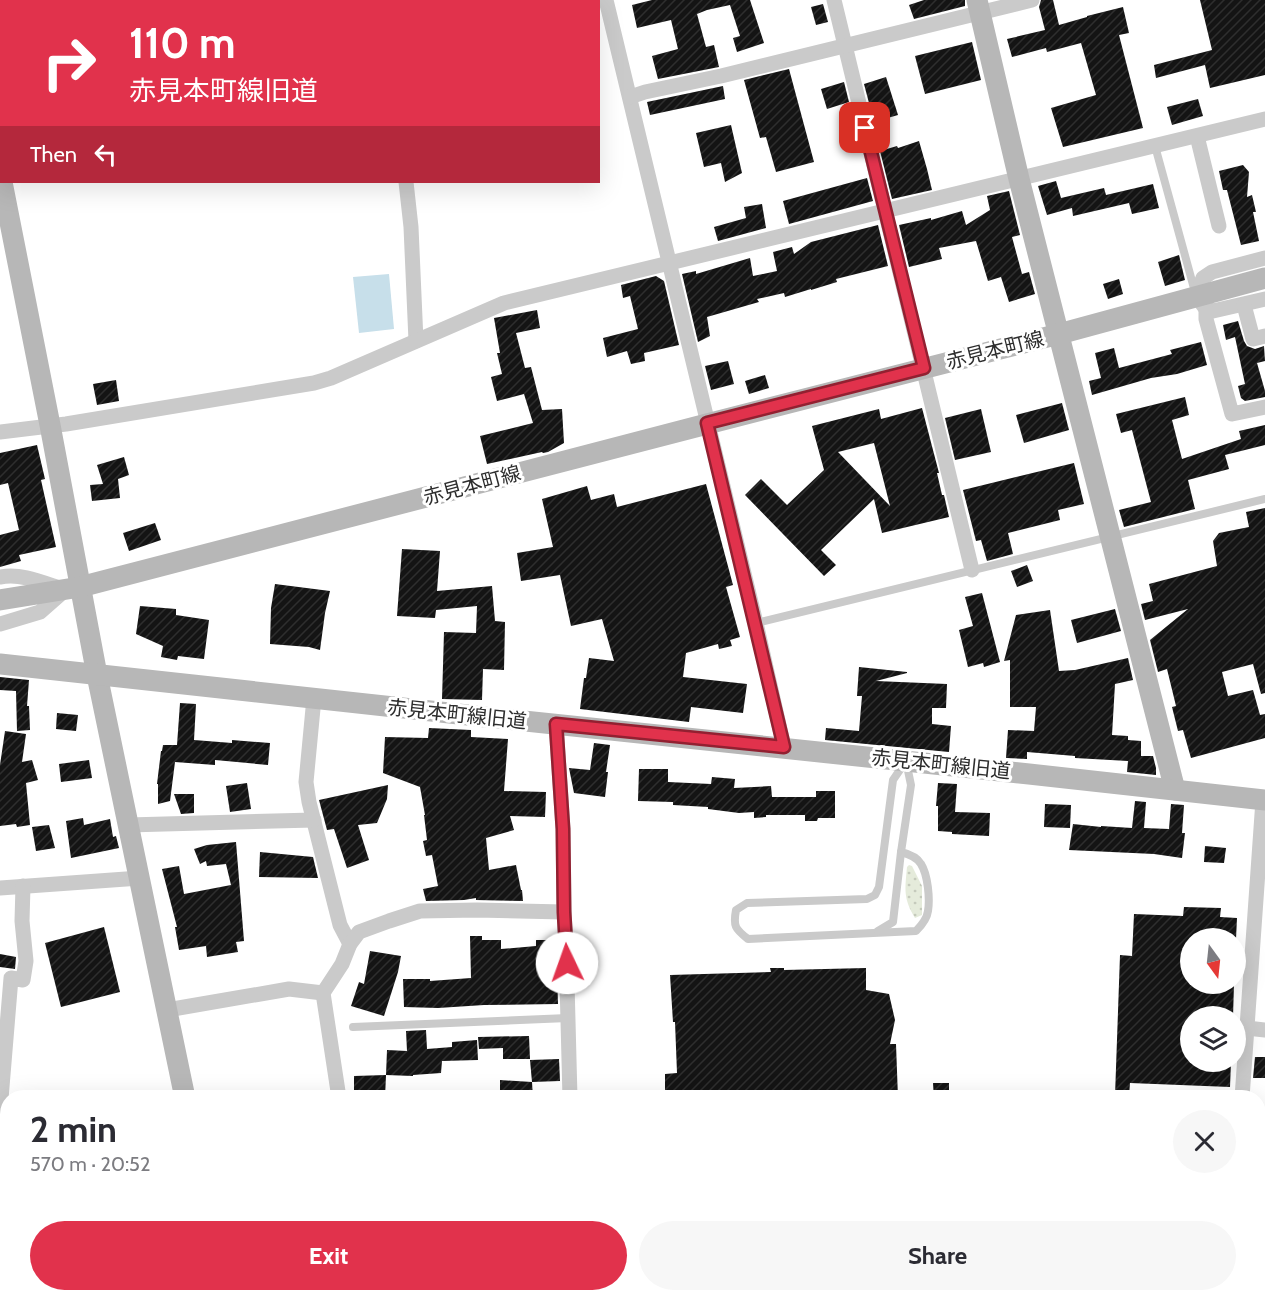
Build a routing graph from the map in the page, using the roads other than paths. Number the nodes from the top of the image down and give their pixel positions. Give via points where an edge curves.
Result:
1 (606, 0) edge
2 (834, 0) edge
3 (1032, 0) edge
4 (978, 6) edge
5 (845, 45) junction
6 (630, 97) junction
7 (1265, 119) edge
8 (1197, 136) junction
9 (1155, 146) junction
10 (1019, 179) junction
11 (3, 183) edge
12 (406, 183) edge
13 (885, 212) junction
14 (1219, 226) dead end
15 (1265, 258) edge
16 (669, 264) junction
17 (1265, 278) edge
18 (1265, 299) edge
19 (1201, 303) junction
20 (1244, 304) junction
21 (1059, 334) junction
22 (1265, 336) edge
23 (416, 341) junction
24 (924, 368) junction
25 (1265, 407) edge
26 (707, 423) junction
27 (51, 425) junction
28 (0, 432) edge
29 (1265, 499) edge
30 (1110, 537) junction
31 (972, 570) junction
32 (0, 577) edge
33 (72, 589) junction
34 (0, 600) edge
35 (756, 623) junction
36 (0, 624) edge
37 (0, 664) edge
38 (97, 675) junction
39 (315, 698) junction
40 (556, 724) junction
41 (784, 747) junction
42 (906, 761) junction
43 (1174, 790) junction
44 (1264, 800) edge
45 (314, 820) junction
46 (128, 825) junction
47 (901, 852) junction
48 (140, 879) junction
49 (23, 886) junction
50 (0, 888) edge
51 (564, 912) junction
52 (876, 932) junction
53 (350, 944) junction
54 (323, 993) junction
55 (167, 1010) junction
56 (568, 1018) junction
57 (353, 1027) dead end
58 (1247, 1028) junction
59 (1265, 1030) edge
60 (2, 1090) edge
61 (183, 1090) edge
62 (338, 1090) edge
63 (570, 1090) edge
64 (1243, 1090) edge

1 - 6 street
2 - 5 street
3 - 4 street
4 - 5 street
4 - 10 street
5 - 6 street
5 - 13 street
6 - 16 street
7 - 8 street
8 - 9 street
8 - 14 street
9 - 10 street
9 - 19 lane
10 - 13 street
10 - 21 street
11 - 27 street
12 - 23 street
13 - 16 street
13 - 24 street
15 - 19 street via 1203,278
16 - 23 street via 504,303
16 - 26 street
17 - 19 street, 赤見本町線
18 - 20 street
19 - 20 street via 1214,311
19 - 21 street, 赤見本町線
19 - 25 street via 1232,414
20 - 22 street via 1253,339
21 - 24 street, 赤見本町線
21 - 30 street
23 - 27 street via 314,383
24 - 26 street, 赤見本町線
24 - 31 street
26 - 33 street, 赤見本町線
26 - 35 street
27 - 28 street
27 - 33 street
29 - 30 lane
30 - 31 lane
30 - 43 street
31 - 35 lane
32 - 33 street via 28,578
33 - 34 street, 赤見本町線
33 - 36 street via 40,612
33 - 38 street
35 - 41 street
37 - 38 street, 赤見本町線旧道
38 - 39 street, 赤見本町線旧道
38 - 46 street
39 - 40 street, 赤見本町線旧道
39 - 45 street via 306,782
40 - 41 street, 赤見本町線旧道
40 - 51 street
41 - 42 street, 赤見本町線旧道
42 - 43 street, 赤見本町線旧道
42 - 47 lane via 911,785
42 - 52 lane via 892,780 875,895 867,899 747,903 736,910 734,922 738,932 748,939
43 - 44 street, 赤見本町線旧道
44 - 58 street
45 - 46 street
45 - 53 street via 340,926
46 - 48 street
47 - 52 lane via 893,922
47 - 52 lane via 921,863 928,884 928,911 916,931
48 - 49 street
48 - 55 street
49 - 50 street
49 - 60 street via 26,961 23,980 11,978
51 - 53 street via 420,911 359,932
51 - 56 street
53 - 54 street
54 - 55 street via 289,989
54 - 62 street
55 - 61 street
56 - 57 lane
56 - 63 street
58 - 59 street
58 - 64 street

